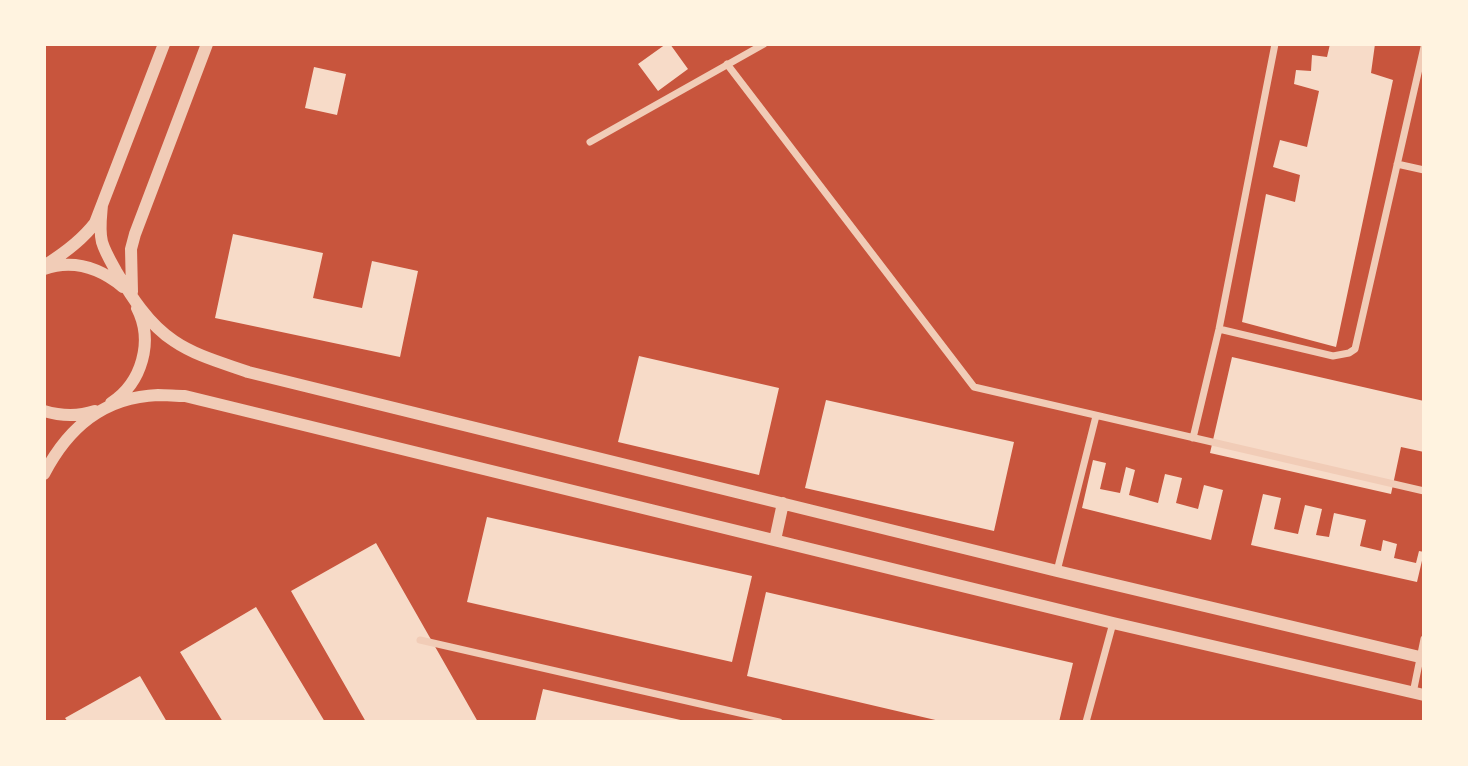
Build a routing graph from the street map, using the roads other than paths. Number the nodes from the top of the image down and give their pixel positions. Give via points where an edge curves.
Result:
1 (164, 44) edge
2 (207, 44) edge
3 (764, 44) edge
4 (1275, 44) edge
5 (1424, 47) edge
6 (727, 64) junction
7 (590, 142) dead end
8 (1397, 164) junction
9 (1424, 170) edge
10 (102, 205) junction
11 (44, 268) edge
12 (133, 299) junction
13 (1219, 330) junction
14 (103, 408) junction
15 (44, 411) edge
16 (1096, 416) junction
17 (1193, 438) junction
18 (44, 474) edge
19 (1424, 491) edge
20 (783, 503) junction
21 (775, 540) junction
22 (1057, 571) junction
23 (1113, 623) junction
24 (1424, 639) edge
25 (420, 640) dead end
26 (1422, 657) edge
27 (1419, 694) edge
28 (779, 722) edge
29 (1086, 722) edge

1 - 10 street
2 - 12 street via 135,234 131,249
3 - 6 street
4 - 13 street
5 - 8 street
6 - 7 street
6 - 16 street via 974,387
8 - 9 street
8 - 13 street via 1355,349 1333,356
10 - 11 street via 85,236
10 - 12 street via 102,243
11 - 12 street via 65,264 97,270
12 - 14 street via 144,329 142,360 128,388
12 - 20 street via 172,340 248,372
13 - 17 street
14 - 15 street via 72,416
14 - 18 street via 66,438
14 - 21 street via 134,398 185,397
16 - 17 street
16 - 22 street
17 - 19 street
20 - 21 street
20 - 22 street
21 - 23 street
22 - 26 street
23 - 27 street
23 - 29 street
24 - 26 street
25 - 28 street
26 - 27 street

